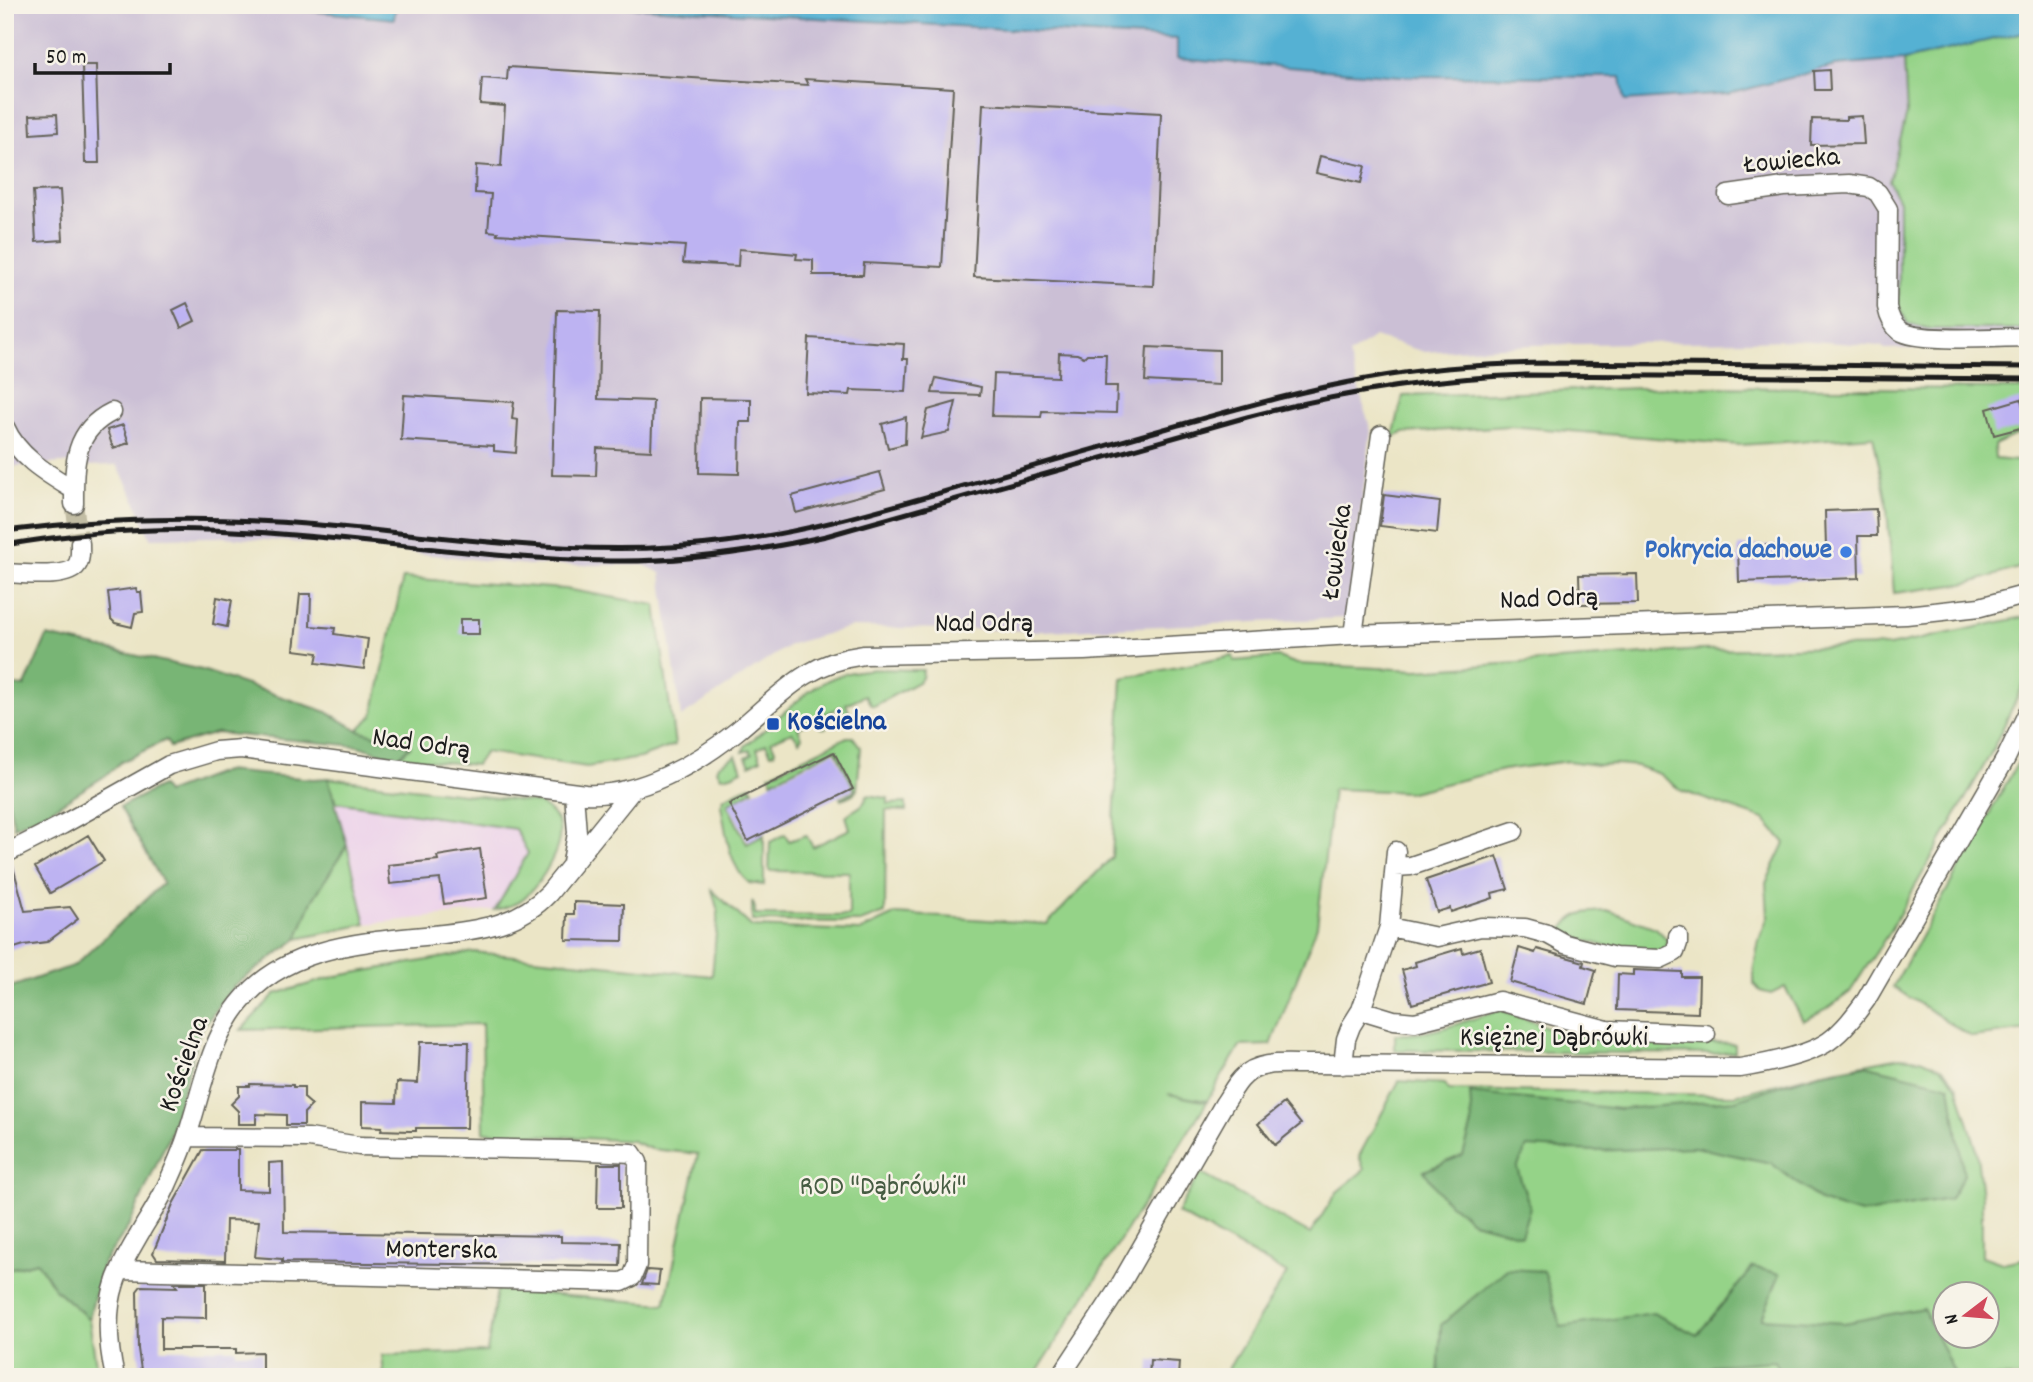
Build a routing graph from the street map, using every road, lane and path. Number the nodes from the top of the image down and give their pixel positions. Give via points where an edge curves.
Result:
1 (1728, 195) dead end
2 (2028, 337) edge
3 (113, 412) dead end
4 (5, 427) edge
5 (1381, 435) dead end
6 (80, 543) tunnel mouth
7 (5, 573) edge
8 (2028, 594) edge
9 (1353, 635) junction
10 (2028, 712) edge
11 (633, 789) junction
12 (574, 793) junction
13 (1514, 831) dead end
14 (5, 854) edge
15 (568, 870) junction
16 (1389, 927) junction
17 (1678, 936) dead end
18 (1361, 1010) junction
19 (1706, 1034) dead end
20 (1343, 1065) junction
21 (187, 1137) junction
22 (632, 1153) joint
23 (121, 1270) junction
24 (115, 1377) edge
25 (1060, 1377) edge

1 - 2 street, Łowiecka via 1849,184 1869,187 1888,209 1887,307 1894,326 1923,338
3 - 4 street via 83,437 74,497 21,452
5 - 9 street, Łowiecka
6 - 7 street via 77,566 65,573
8 - 9 street, Nad Odrą via 1980,607 1916,615
9 - 11 street, Nad Odrą via 1084,651 847,657 807,673 719,746
10 - 20 street, Księżnej Dąbrówki via 1867,1000 1849,1024 1827,1042 1770,1063 1740,1068
11 - 12 street, Nad Odrą via 612,794
11 - 15 street, Kościelna
12 - 14 street, Nad Odrą via 241,749 216,751 169,765
12 - 15 street, Kościelna via 577,840
13 - 16 street via 1411,866 1396,859
15 - 21 street, Kościelna via 541,902 501,924 331,949 289,962 270,974 225,1025
16 - 17 street via 1437,937 1481,927 1525,928 1615,957 1660,959 1675,952
16 - 18 street
18 - 19 street via 1415,1022 1499,1001 1607,1030
18 - 20 street via 1346,1038
20 - 25 street, Księżnej Dąbrówki via 1268,1065 1243,1077 1116,1292
21 - 22 street, Kościelna
21 - 23 street, Kościelna via 166,1189
22 - 23 street, Monterska via 638,1162 636,1265 632,1277 622,1282
23 - 24 street, Kościelna via 109,1308

